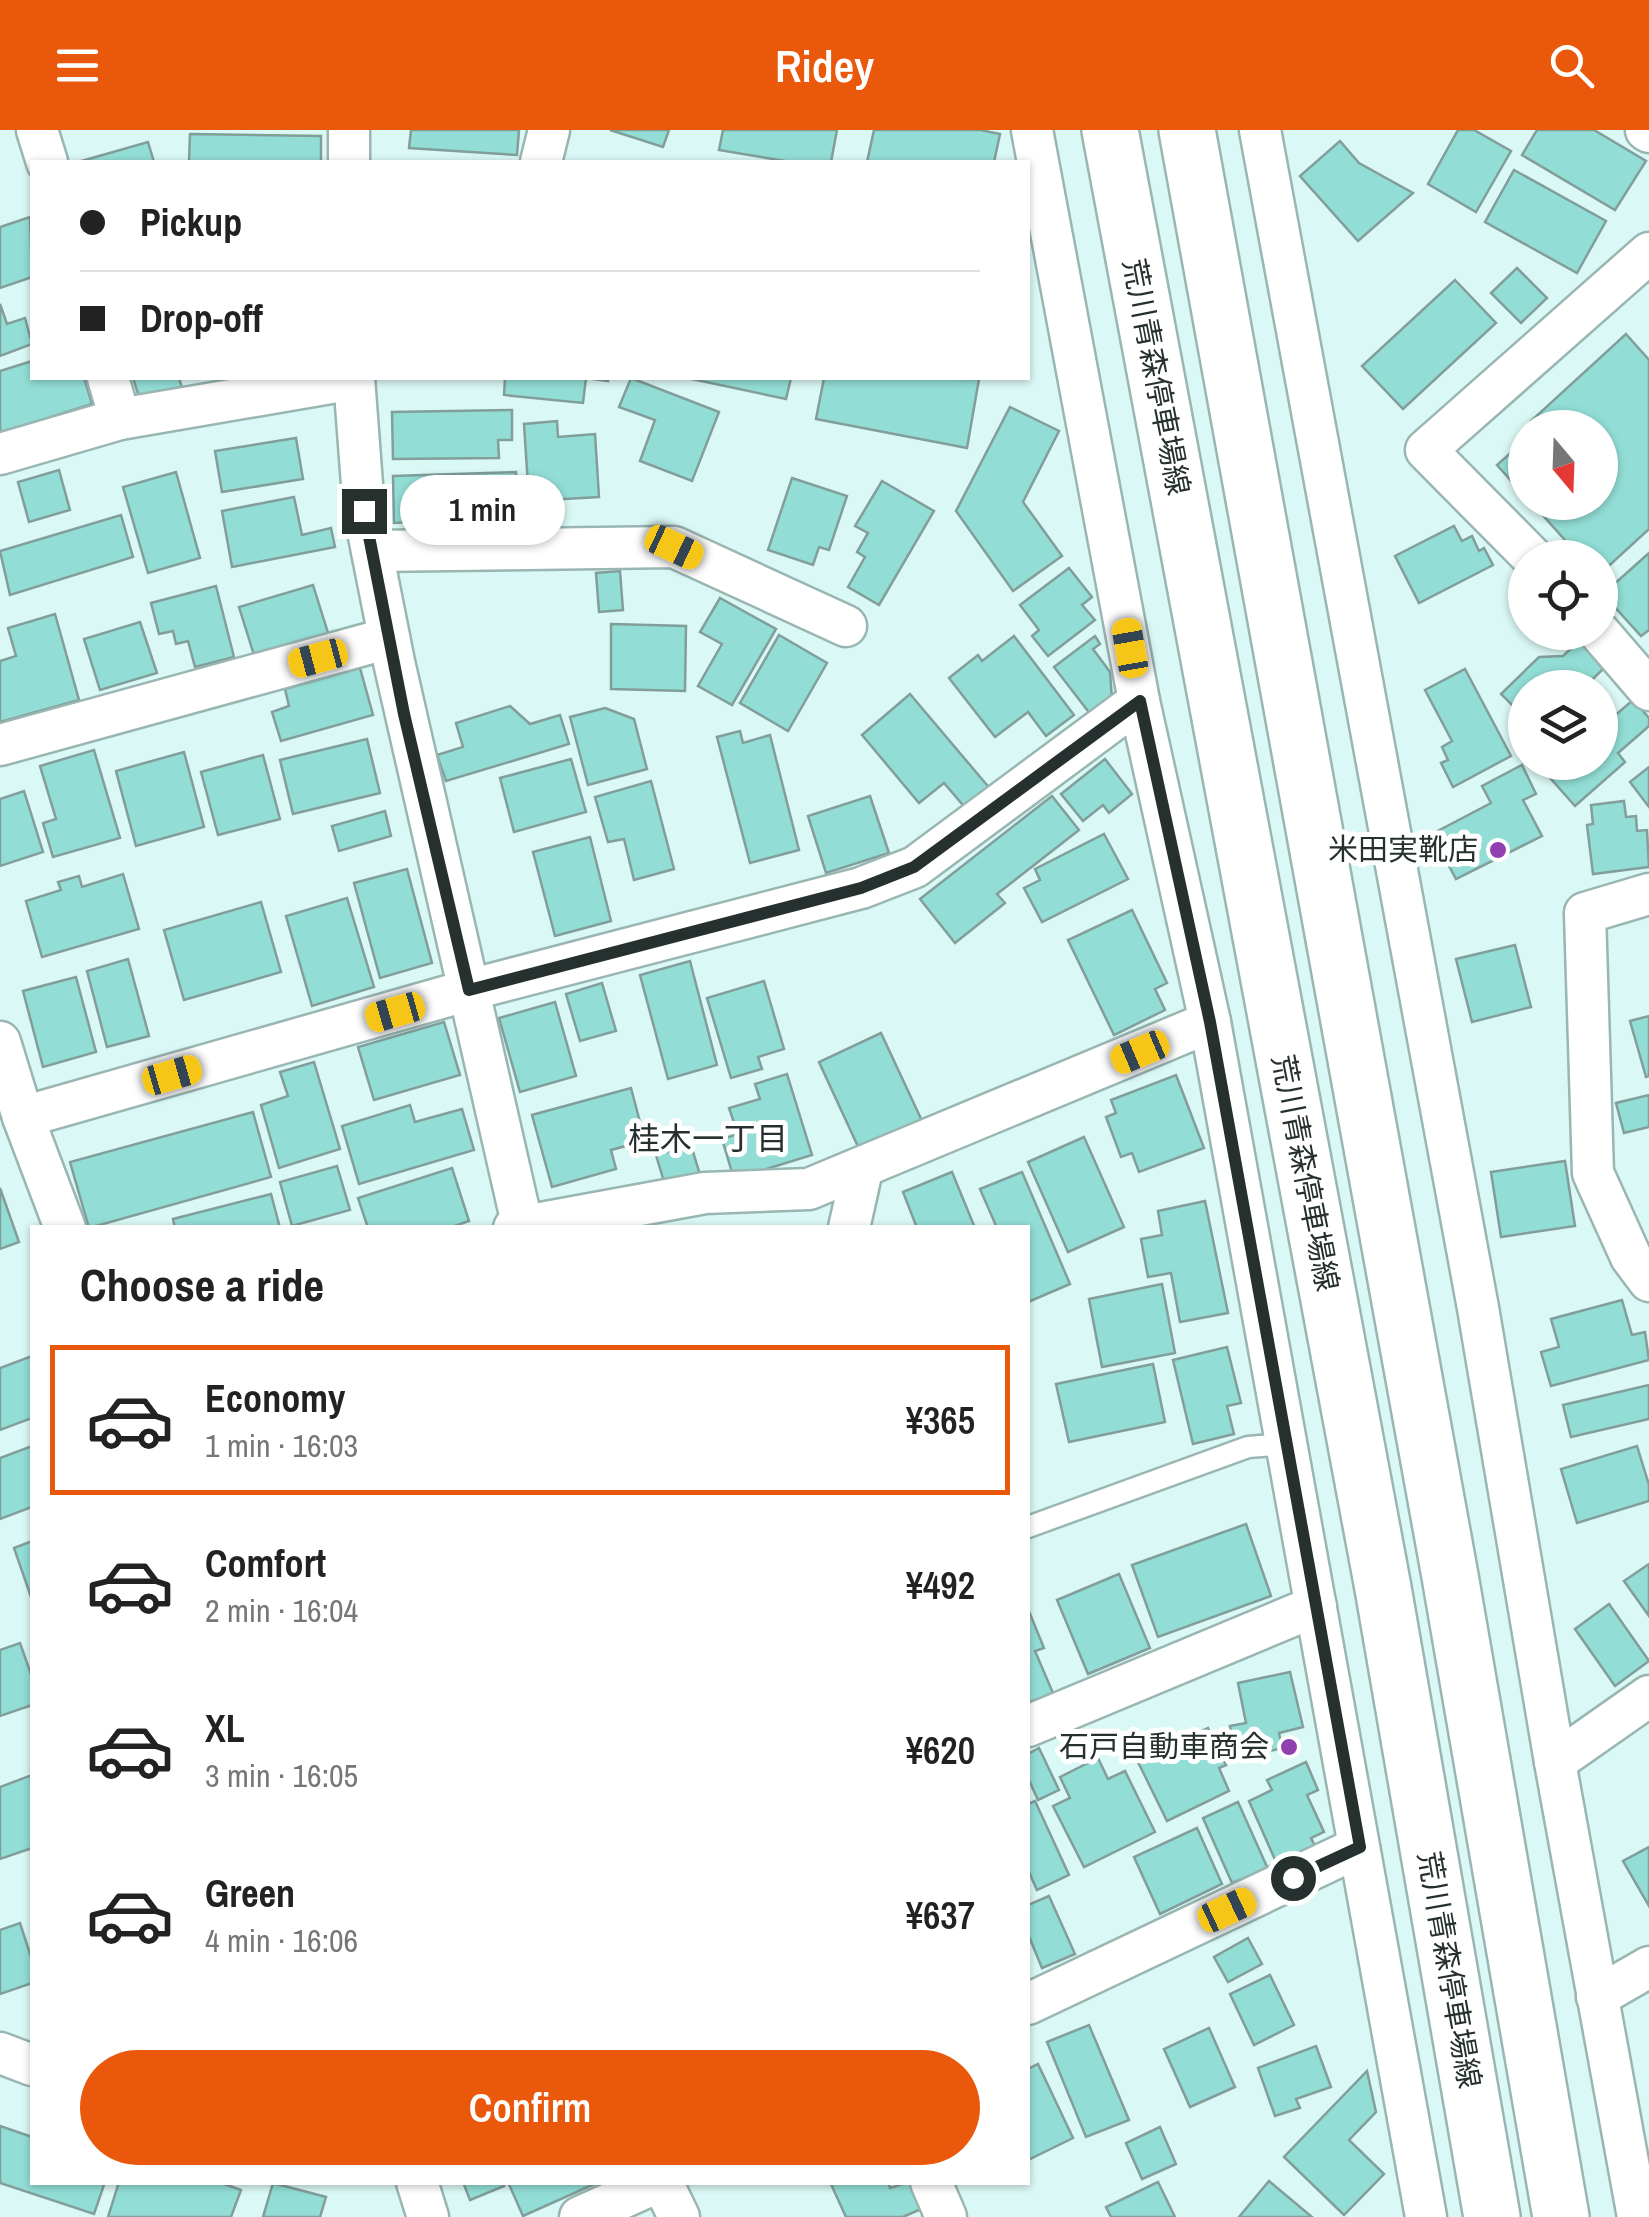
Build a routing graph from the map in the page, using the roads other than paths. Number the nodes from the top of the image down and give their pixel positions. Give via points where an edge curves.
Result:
1 (38, 130) edge
2 (349, 130) edge
3 (550, 130) edge
4 (1032, 130) edge
5 (1110, 130) edge
6 (1187, 130) edge
7 (1260, 130) edge
8 (46, 160) edge
9 (349, 160) edge
10 (542, 160) edge
11 (1034, 180) edge
12 (1649, 253) edge
13 (109, 380) edge
14 (343, 380) edge
15 (354, 380) edge
16 (120, 419) junction
17 (0, 454) edge
18 (1515, 540) edge
19 (372, 551) junction
20 (846, 626) dead end
21 (389, 638) junction
22 (1615, 650) edge
23 (1649, 690) edge
24 (1140, 701) junction
25 (0, 745) edge
26 (1649, 894) edge
27 (469, 990) junction
28 (1210, 1022) junction
29 (1, 1049) edge
30 (23, 1117) junction
31 (862, 1170) junction
32 (64, 1225) edge
33 (521, 1225) edge
34 (527, 1225) edge
35 (850, 1225) edge
36 (1649, 1281) edge
37 (1286, 1444) junction
38 (1030, 1526) edge
39 (1316, 1606) junction
40 (1649, 1696) edge
41 (1030, 1725) edge
42 (1555, 1762) junction
43 (1360, 1847) junction
44 (1649, 1966) edge
45 (1597, 1996) junction
46 (1030, 2003) edge
47 (0, 2053) edge
48 (30, 2064) edge
49 (418, 2185) edge
50 (653, 2185) edge
51 (662, 2185) edge
52 (931, 2185) edge
53 (1423, 2200) edge
54 (428, 2217) edge
55 (580, 2217) edge
56 (679, 2217) edge
57 (946, 2217) edge
58 (1393, 2217) edge
59 (1492, 2217) edge
60 (1562, 2217) edge
61 (1638, 2217) edge

1 - 8 street
2 - 9 street
3 - 10 street
4 - 11 street
5 - 59 main road, 荒川青森停車場線 via 1383,1588
6 - 60 main road
7 - 42 street
11 - 24 street
12 - 18 street via 1426,450
13 - 16 street
14 - 16 street
15 - 19 street
16 - 17 street
19 - 20 street via 674,547
19 - 21 street
21 - 25 street
21 - 27 street
22 - 23 street
24 - 27 street via 914,867 861,888
24 - 28 street
26 - 36 street via 1585,914 1593,1173
27 - 30 street
27 - 33 street
28 - 31 street
28 - 37 street
29 - 30 street
30 - 32 street
31 - 34 street via 810,1190 705,1193
31 - 35 street
37 - 38 lane via 1248,1448
37 - 39 street
39 - 41 street
39 - 43 street
40 - 42 street
42 - 45 street
43 - 46 street
43 - 53 street
44 - 45 street
45 - 61 street
47 - 48 street
49 - 54 street
50 - 55 street
51 - 56 street
52 - 57 street
53 - 58 street

